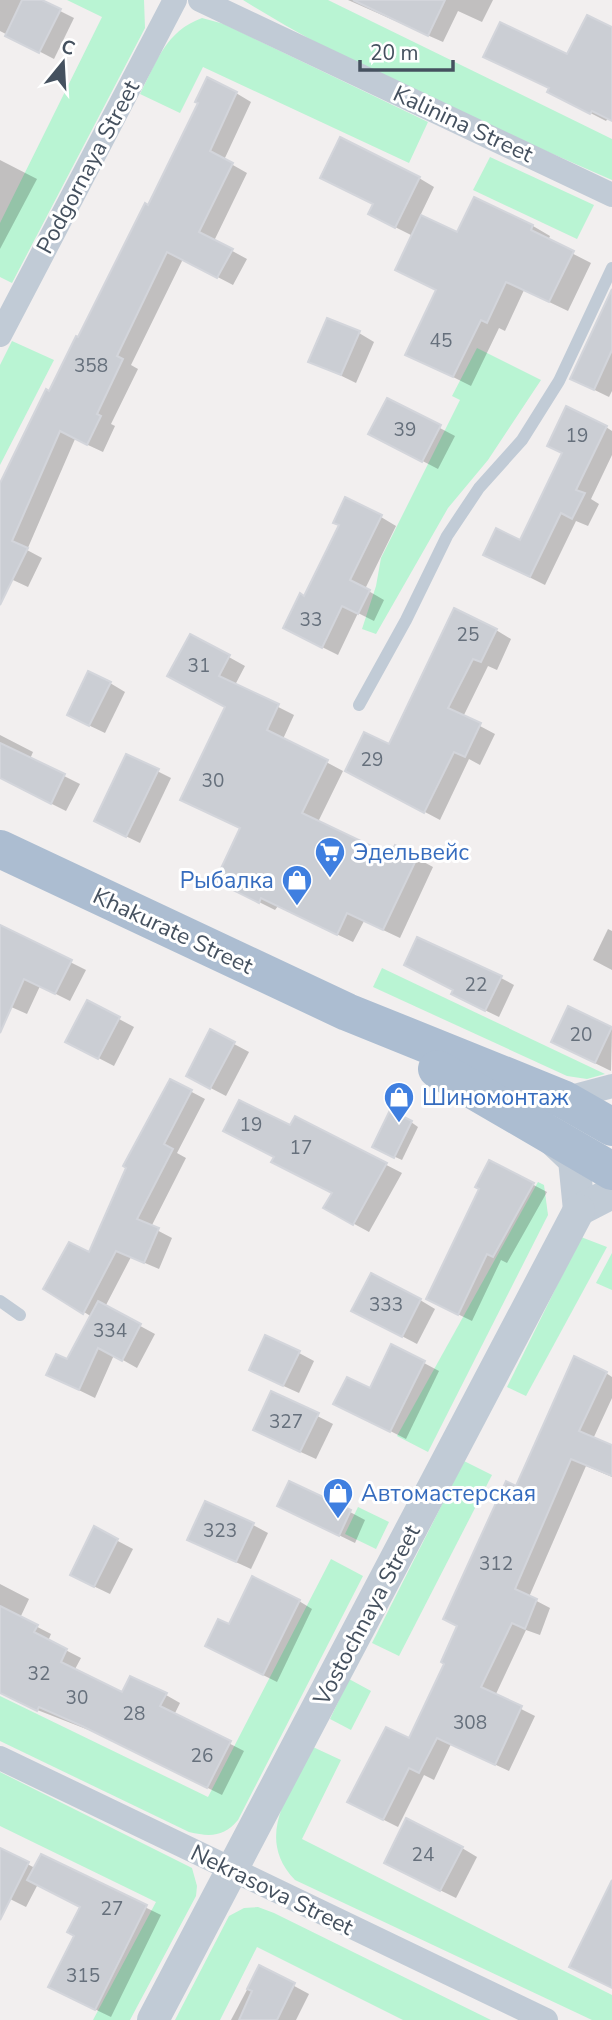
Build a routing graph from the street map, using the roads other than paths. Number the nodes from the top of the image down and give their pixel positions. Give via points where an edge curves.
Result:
1 (175, 0) edge
2 (200, 0) edge
3 (612, 195) edge
4 (612, 268) edge
5 (0, 335) edge
6 (359, 705) dead end
7 (0, 849) edge
8 (347, 1012) junction
9 (612, 1086) edge
10 (563, 1099) junction
11 (612, 1128) edge
12 (547, 1133) junction
13 (612, 1171) edge
14 (612, 1193) edge
15 (579, 1210) junction
16 (0, 1301) edge
17 (20, 1315) dead end
18 (0, 1758) edge
19 (232, 1871) junction
20 (153, 2020) edge
21 (545, 2020) edge

1 - 5 street, Podgornaya Street
2 - 3 street, Kalinina Street
4 - 6 lane via 559,381 522,440 479,488 447,536
7 - 8 main road, Khakurate Street
8 - 10 main road, Khakurate Street
8 - 12 main road, Khakurate Street
9 - 10 street
10 - 11 main road, Khakurate Street
12 - 13 main road, Khakurate Street
12 - 15 street via 574,1160
14 - 15 street
15 - 19 street, Vostochnaya Street
16 - 17 lane
18 - 19 street, Nekrasova Street
19 - 20 street, Vostochnaya Street
19 - 21 street, Nekrasova Street

